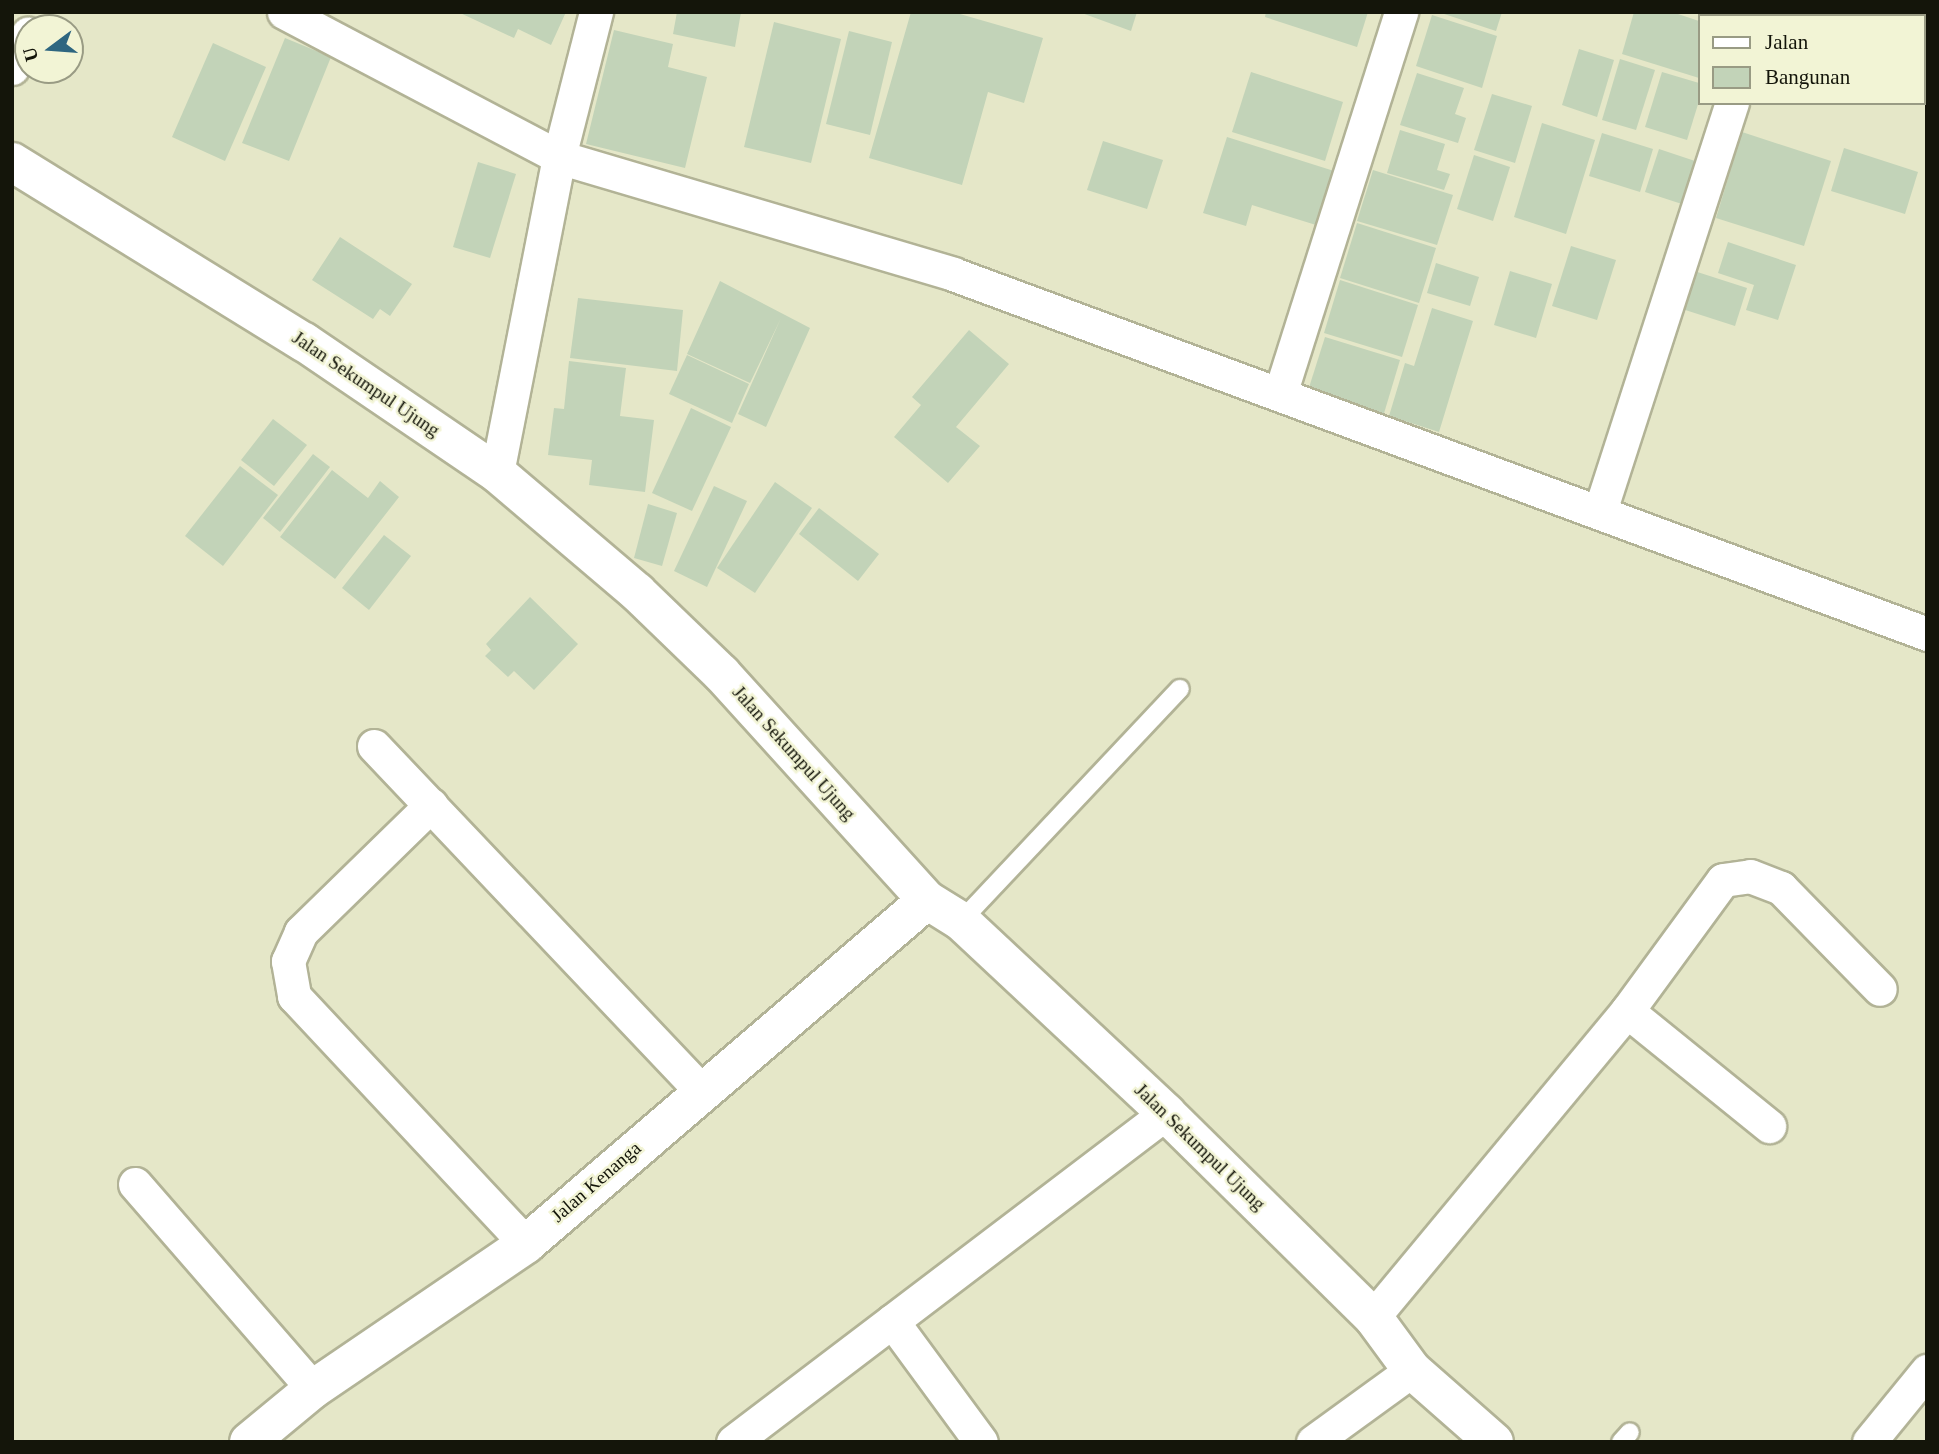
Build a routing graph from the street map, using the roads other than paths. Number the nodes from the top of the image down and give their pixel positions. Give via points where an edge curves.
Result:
1 (284, 12) edge
2 (596, 12) edge
3 (1401, 12) edge
4 (1731, 105) edge
5 (559, 157) junction
6 (12, 162) edge
7 (1280, 394) junction
8 (498, 473) junction
9 (1601, 511) junction
10 (1927, 634) edge
11 (1180, 689) dead end
12 (374, 746) dead end
13 (431, 805) junction
14 (927, 900) junction
15 (961, 921) junction
16 (1880, 989) dead end
17 (1627, 1011) junction
18 (701, 1091) junction
19 (1166, 1113) junction
20 (1769, 1126) dead end
21 (135, 1184) dead end
22 (526, 1244) junction
23 (1373, 1317) junction
24 (892, 1321) junction
25 (1412, 1370) junction
26 (1927, 1371) edge
27 (313, 1389) junction
28 (734, 1441) edge
29 (249, 1442) edge
30 (981, 1442) edge
31 (1313, 1442) edge
32 (1494, 1442) edge
33 (1869, 1442) edge

1 - 5 street
2 - 5 street
3 - 7 street
4 - 9 street
5 - 7 street via 953,274
5 - 8 street
6 - 8 main road, Jalan Sekumpul Ujung via 304,342
7 - 9 street
8 - 14 main road, Jalan Sekumpul Ujung via 637,592 721,673
9 - 10 street
11 - 15 lane
12 - 13 street
13 - 18 street
13 - 22 street via 301,932 288,961 294,996
14 - 15 main road, Jalan Sekumpul Ujung
14 - 18 main road, Jalan Kenanga
15 - 19 main road, Jalan Sekumpul Ujung
16 - 17 street via 1781,888 1750,876 1723,880 1708,896
17 - 20 street
17 - 23 street
18 - 22 main road, Jalan Kenanga
19 - 23 main road, Jalan Sekumpul Ujung
19 - 24 street
21 - 27 street
22 - 27 main road, Jalan Kenanga
23 - 25 main road, Jalan Sekumpul Ujung
24 - 28 street
24 - 30 street
25 - 31 street
25 - 32 main road, Jalan Sekumpul Ujung
26 - 33 street
27 - 29 main road, Jalan Kenanga

